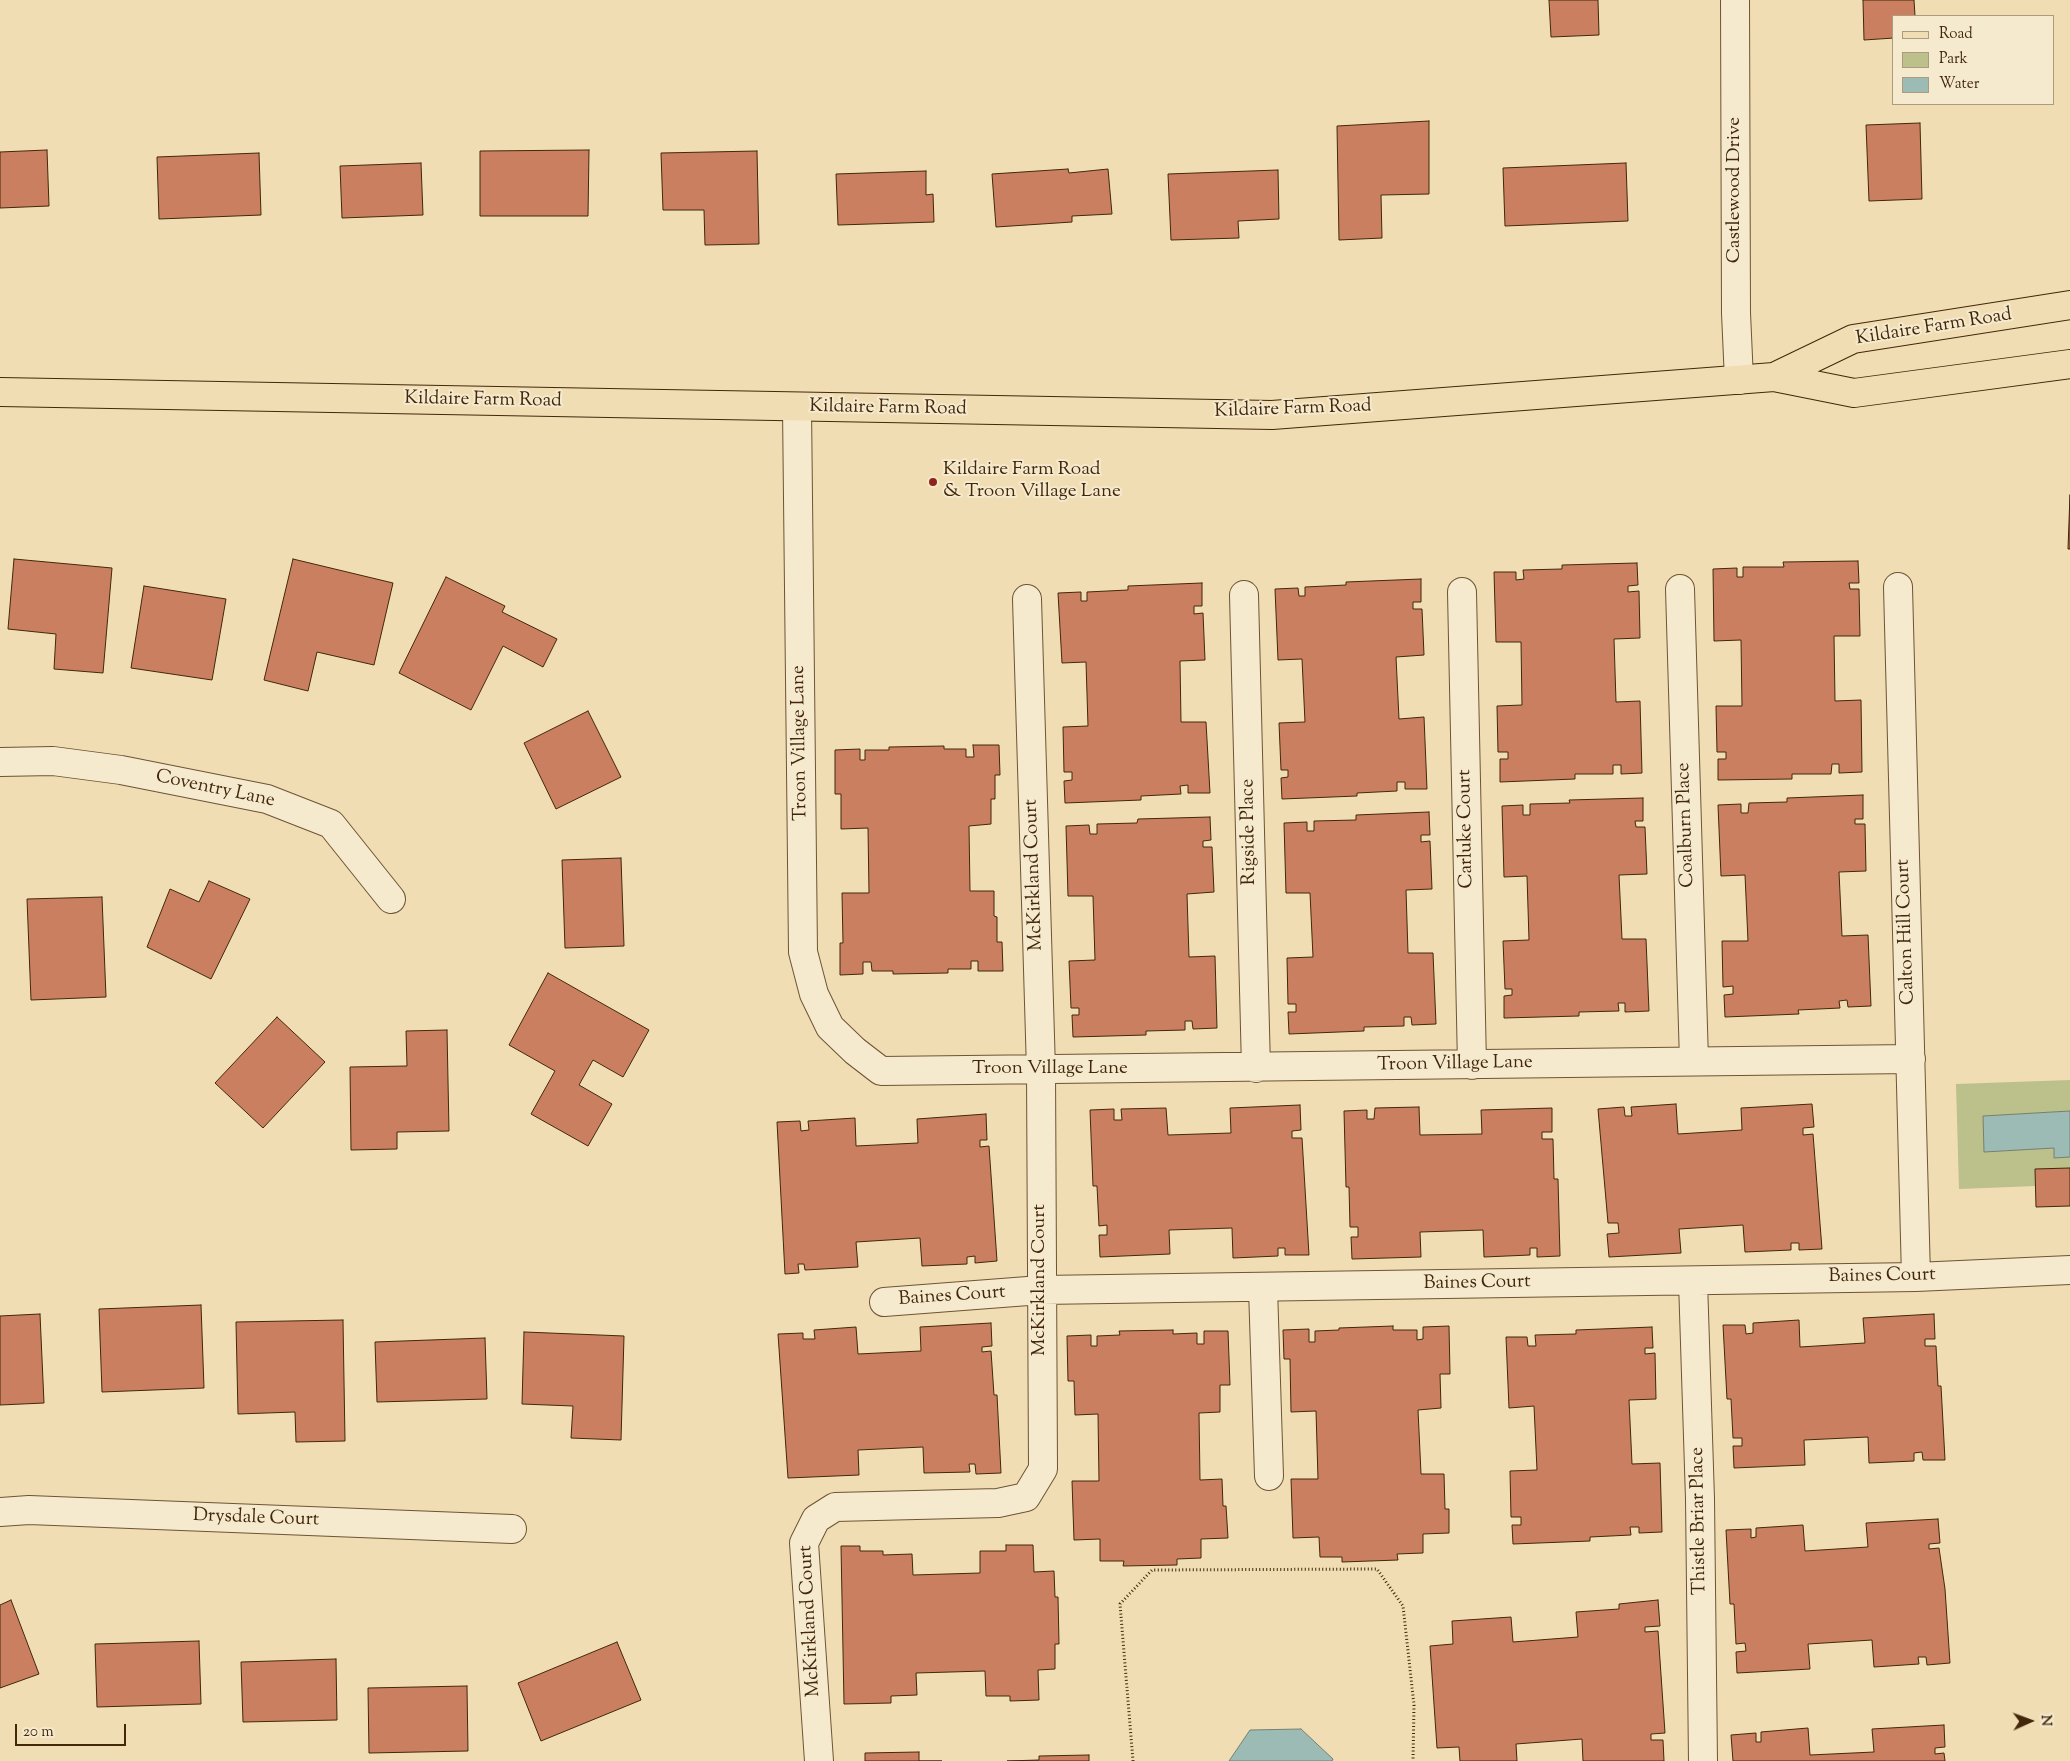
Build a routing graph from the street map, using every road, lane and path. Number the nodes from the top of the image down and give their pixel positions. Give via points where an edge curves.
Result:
1 (1735, 0) edge
2 (2070, 305) edge
3 (2070, 364) edge
4 (1774, 377) junction
5 (1739, 380) junction
6 (0, 392) edge
7 (797, 407) junction
8 (1898, 587) dead end
9 (1680, 589) dead end
10 (1462, 592) dead end
11 (1244, 595) dead end
12 (1027, 599) dead end
13 (0, 762) edge
14 (391, 898) dead end
15 (1911, 1059) junction
16 (1694, 1061) junction
17 (1472, 1065) junction
18 (1256, 1068) junction
19 (1041, 1070) junction
20 (2070, 1270) edge
21 (1916, 1277) junction
22 (1693, 1281) junction
23 (1263, 1288) junction
24 (1041, 1290) junction
25 (884, 1302) dead end
26 (1268, 1476) dead end
27 (0, 1512) edge
28 (512, 1529) dead end
29 (819, 1761) edge
30 (1133, 1761) edge
31 (1413, 1761) edge
32 (1703, 1761) edge

1 - 5 street, Castlewood Drive
2 - 4 main road, Kildaire Farm Road via 1853,338
3 - 4 main road, Kildaire Farm Road via 1854,393
4 - 5 main road, Kildaire Farm Road
5 - 7 main road, Kildaire Farm Road via 1272,414
6 - 7 main road, Kildaire Farm Road
7 - 19 street, Troon Village Lane via 803,952 814,994 830,1027 881,1071
8 - 15 street, Calton Hill Court
9 - 16 street, Coalburn Place
10 - 17 street, Carluke Court
11 - 18 street, Rigside Place
12 - 19 street, McKirkland Court
13 - 14 street, Coventry Lane via 53,761 121,770 267,799 331,824
15 - 16 street, Troon Village Lane
15 - 21 street, Calton Hill Court
16 - 17 street, Troon Village Lane
17 - 18 street, Troon Village Lane
18 - 19 street, Troon Village Lane
19 - 24 street, McKirkland Court
20 - 21 street, Baines Court
21 - 22 street, Baines Court
22 - 23 street, Baines Court
22 - 32 street, Thistle Briar Place
23 - 24 street, Baines Court
23 - 26 street
24 - 25 street, Baines Court
24 - 29 street, McKirkland Court via 1043,1469 1026,1497 998,1503 836,1508 816,1519 804,1543
27 - 28 street, Drysdale Court via 29,1510
30 - 31 path via 1120,1604 1152,1570 1367,1569 1377,1569 1403,1606 1414,1704

